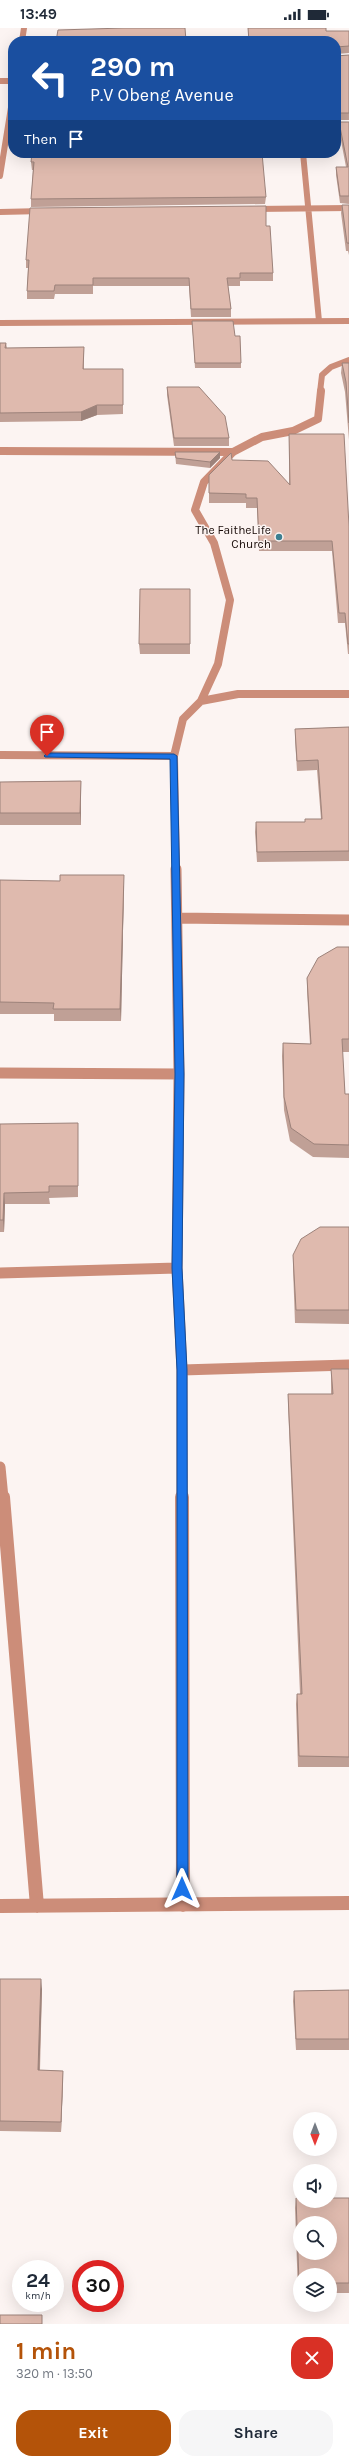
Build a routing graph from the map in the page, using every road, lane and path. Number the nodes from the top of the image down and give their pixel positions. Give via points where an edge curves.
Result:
1 (8, 138) edge
2 (303, 158) edge
3 (0, 176) edge
4 (349, 208) edge
5 (245, 209) edge
6 (308, 209) junction
7 (47, 211) edge
8 (0, 212) edge
9 (349, 321) edge
10 (320, 322) junction
11 (0, 323) edge
12 (349, 360) edge
13 (0, 451) edge
14 (233, 452) junction
15 (349, 694) edge
16 (201, 701) junction
17 (0, 756) edge
18 (174, 756) junction
19 (177, 918) junction
20 (349, 920) edge
21 (0, 1073) edge
22 (179, 1074) junction
23 (177, 1268) junction
24 (0, 1273) edge
25 (349, 1365) edge
26 (182, 1370) junction
27 (0, 1467) edge
28 (349, 1903) edge
29 (182, 1905) junction
30 (0, 1906) edge
31 (37, 1906) junction

1 - 3 street
2 - 6 street
4 - 6 street
5 - 6 street
6 - 10 street
7 - 8 street
9 - 10 street
10 - 11 street
12 - 14 street via 331,367 322,375 318,419 293,431 262,437
13 - 14 street
14 - 16 street via 204,482 194,510 214,543 230,600 218,664
15 - 16 street via 238,694
16 - 18 street via 183,719
17 - 18 street
18 - 19 street
19 - 20 street
19 - 22 street
21 - 22 street
22 - 23 street
23 - 24 street
23 - 26 street
25 - 26 street
26 - 29 street
27 - 31 street
28 - 29 street
29 - 31 street
30 - 31 street

